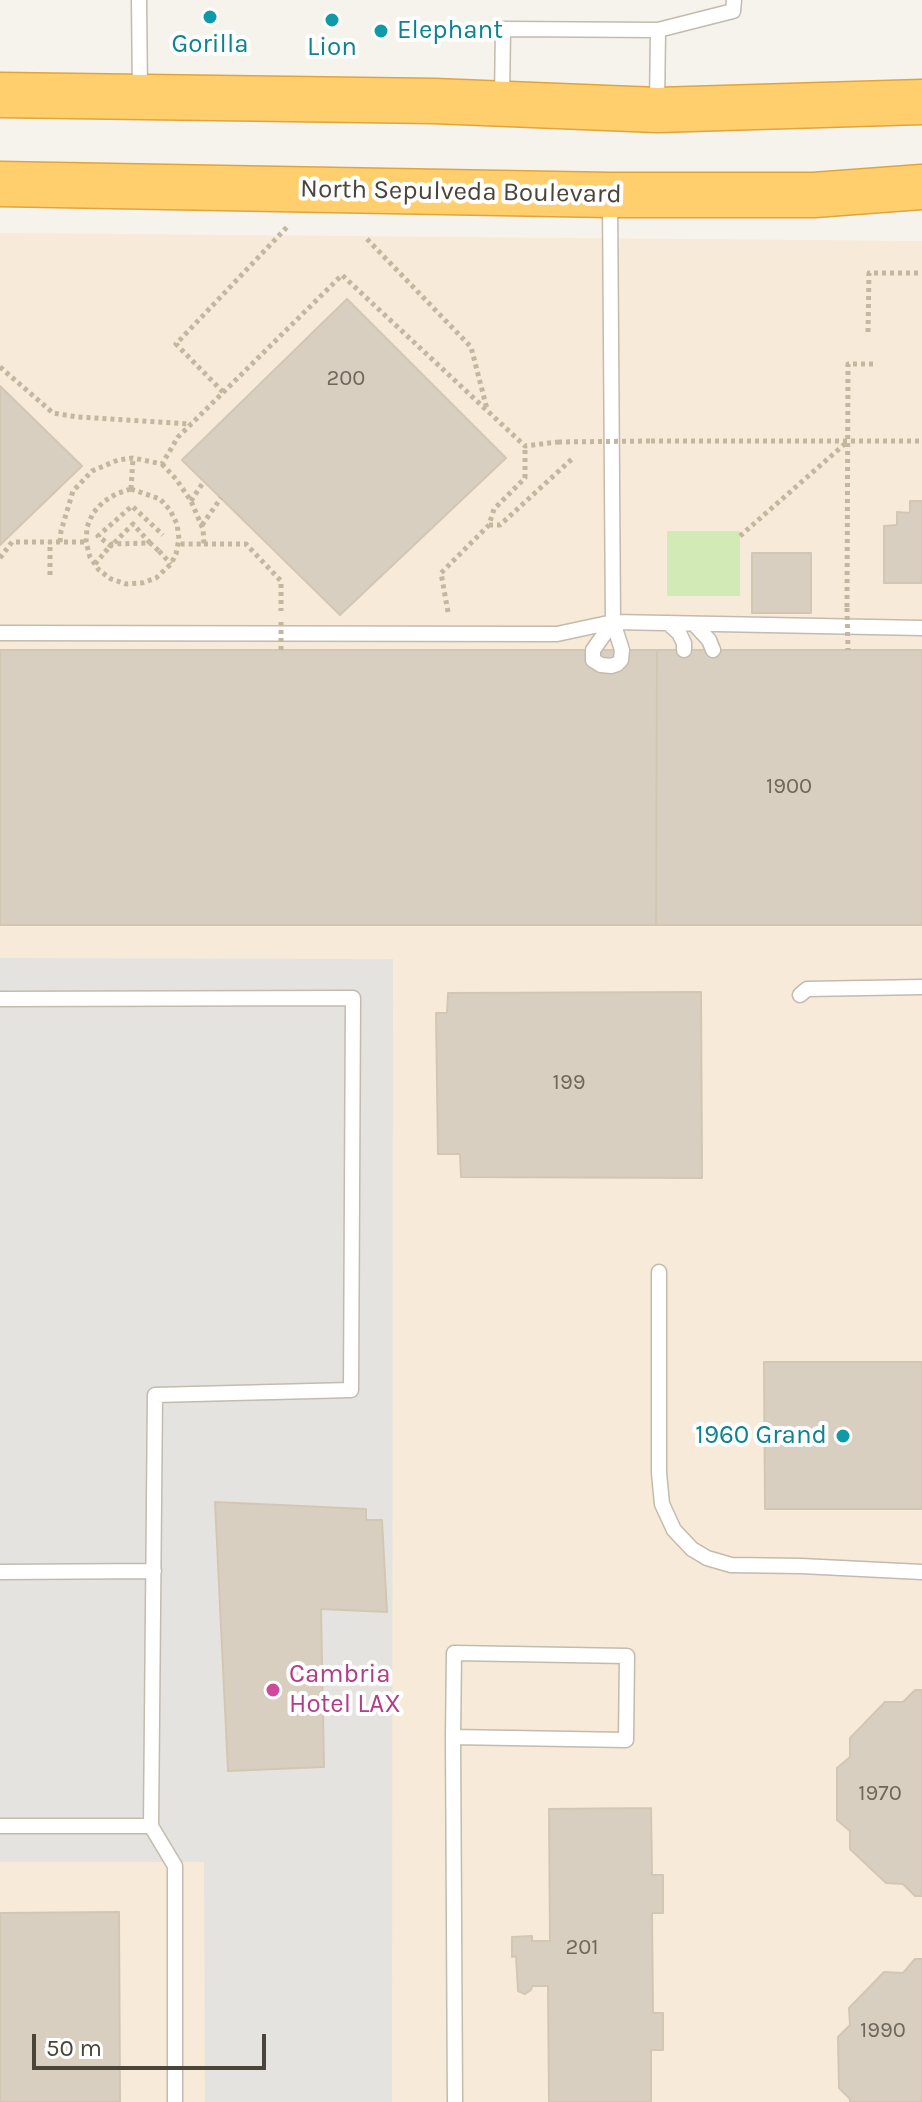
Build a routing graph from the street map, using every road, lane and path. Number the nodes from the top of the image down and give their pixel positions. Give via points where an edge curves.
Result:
1 (139, 0) edge
2 (734, 0) edge
3 (658, 30) junction
4 (0, 95) edge
5 (140, 97) junction
6 (922, 102) edge
7 (502, 104) junction
8 (657, 110) junction
9 (0, 184) edge
10 (922, 187) edge
11 (610, 195) junction
12 (288, 226) dead end
13 (367, 239) dead end
14 (922, 273) edge
15 (868, 332) dead end
16 (876, 364) dead end
17 (0, 367) edge
18 (223, 392) junction
19 (487, 410) junction
20 (192, 424) junction
21 (848, 441) junction
22 (922, 441) edge
23 (525, 446) junction
24 (133, 458) junction
25 (573, 458) dead end
26 (162, 464) junction
27 (204, 481) dead end
28 (131, 489) junction
29 (221, 498) dead end
30 (191, 501) junction
31 (201, 525) junction
32 (489, 525) junction
33 (163, 535) dead end
34 (740, 536) dead end
35 (50, 542) junction
36 (60, 542) junction
37 (86, 542) junction
38 (150, 543) junction
39 (178, 544) junction
40 (204, 544) junction
41 (0, 558) edge
42 (95, 564) junction
43 (171, 564) junction
44 (50, 575) dead end
45 (449, 621) dead end
46 (613, 622) junction
47 (668, 623) junction
48 (694, 624) junction
49 (922, 628) edge
50 (0, 633) edge
51 (281, 650) dead end
52 (684, 650) dead end
53 (713, 650) dead end
54 (848, 650) dead end
55 (922, 987) edge
56 (800, 995) dead end
57 (0, 999) edge
58 (659, 1272) dead end
59 (154, 1571) junction
60 (0, 1572) edge
61 (922, 1572) edge
62 (453, 1737) junction
63 (0, 1826) edge
64 (151, 1826) junction
65 (175, 2102) edge
66 (455, 2102) edge

1 - 5 lane
2 - 3 lane via 733,11
3 - 7 lane via 503,29
3 - 8 lane
4 - 5 highway
5 - 7 highway
6 - 8 highway
7 - 8 highway
9 - 11 highway, North Sepulveda Boulevard
10 - 11 highway, North Sepulveda Boulevard via 814,195
11 - 46 lane
12 - 18 path via 176,344
13 - 19 path via 471,347
14 - 15 path via 869,273
16 - 21 path via 848,364
17 - 20 path via 53,413
18 - 19 path via 342,275
18 - 20 path
19 - 23 path
20 - 26 path
21 - 22 path
21 - 23 path, bridge
21 - 34 path
21 - 54 path, bridge
23 - 32 path via 525,478 494,509
24 - 26 path
24 - 28 path
24 - 36 path via 92,471 73,491
25 - 32 path via 500,525
26 - 30 path
27 - 30 path
28 - 37 path via 93,513
28 - 39 path via 160,499 170,510
29 - 31 path
30 - 31 path
31 - 40 path
32 - 45 path via 441,573
33 - 38 path, bridge via 132,506 98,536 111,546 133,524
35 - 36 path
35 - 41 path via 12,542
35 - 44 path
36 - 37 path
37 - 42 path
38 - 42 path, bridge via 112,544
38 - 43 path, bridge
39 - 40 path
39 - 43 path
40 - 51 path, bridge via 246,544 281,581
42 - 43 path via 126,584 156,578
46 - 47 lane
46 - 50 lane via 557,634
47 - 48 lane
47 - 52 lane via 679,633
48 - 49 lane
48 - 53 lane
55 - 56 lane via 807,989
57 - 59 lane via 353,998 351,1390 155,1395
58 - 61 lane via 659,1473 662,1504 674,1530 692,1549 731,1565
59 - 60 lane
59 - 64 lane
62 - 62 lane via 454,1653 627,1656 626,1740
62 - 66 lane
63 - 64 lane
64 - 65 lane via 175,1866

